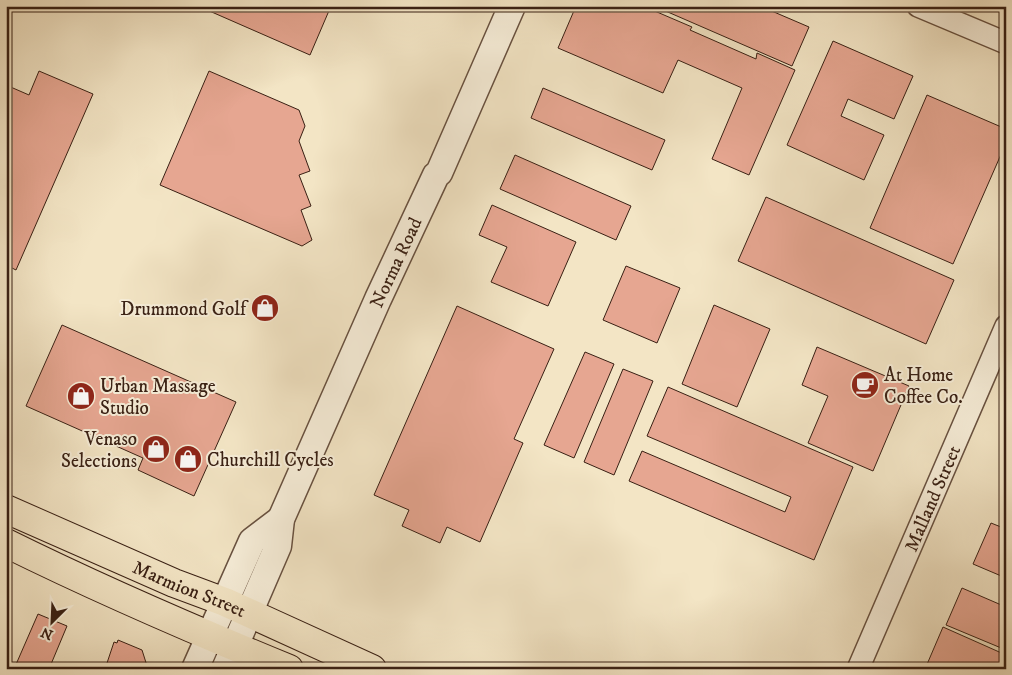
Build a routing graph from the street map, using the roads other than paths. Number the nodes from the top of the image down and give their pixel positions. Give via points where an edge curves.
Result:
1 (512, 6) edge
2 (918, 6) edge
3 (1006, 43) edge
4 (1006, 326) edge
5 (6, 509) edge
6 (6, 543) edge
7 (237, 608) junction
8 (210, 636) junction
9 (230, 658) edge
10 (195, 669) edge
11 (289, 669) edge
12 (372, 669) edge
13 (858, 669) edge

1 - 7 street, Norma Road via 281,519 252,541
2 - 3 street
4 - 13 street, Malland Street
5 - 7 main road, Marmion Street
6 - 8 main road, Marmion Street
7 - 8 street, Norma Road
7 - 9 street, Norma Road
7 - 12 main road, Marmion Street
8 - 9 main road, Marmion Street
8 - 10 street, Norma Road
9 - 11 main road, Marmion Street

